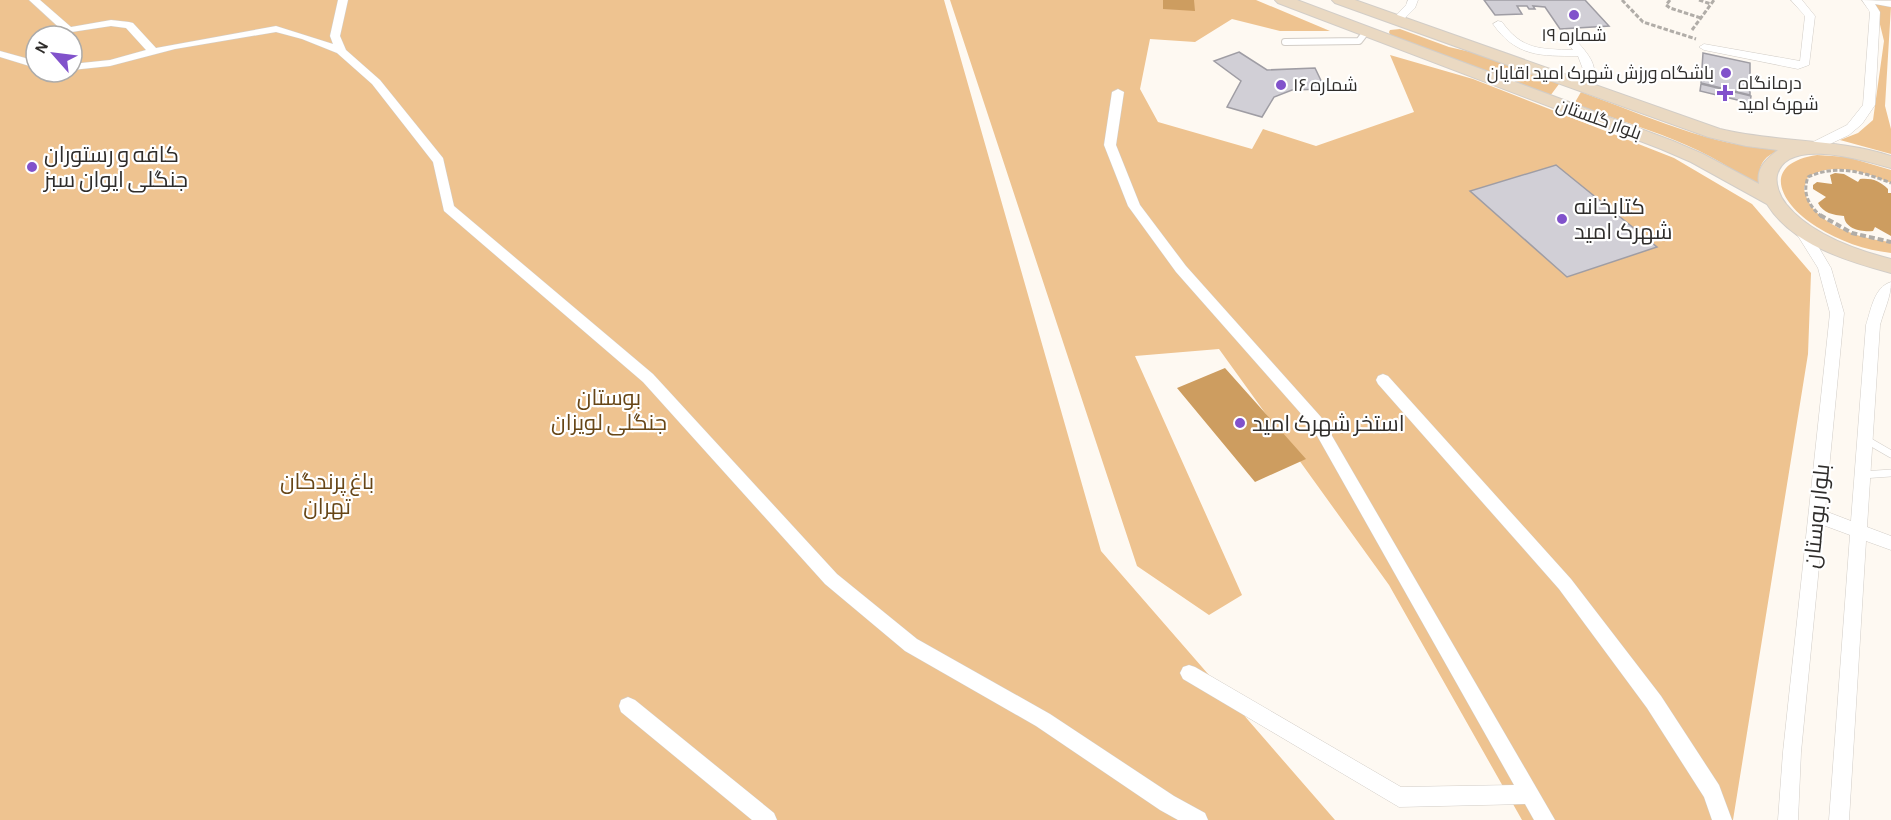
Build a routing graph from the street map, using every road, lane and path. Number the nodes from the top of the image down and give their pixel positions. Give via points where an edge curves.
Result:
1 (34, 0) edge
2 (342, 0) edge
3 (1283, 0) edge
4 (1340, 0) edge
5 (1413, 0) edge
6 (1670, 0) edge
7 (1699, 0) edge
8 (1714, 0) edge
9 (1796, 0) edge
10 (1868, 0) edge
11 (1711, 4) junction
12 (1891, 4) edge
13 (1701, 18) junction
14 (1390, 19) junction
15 (1498, 24) dead end
16 (1692, 30) dead end
17 (1366, 32) junction
18 (1285, 42) dead end
19 (1704, 47) dead end
20 (153, 51) junction
21 (341, 51) junction
22 (0, 54) edge
23 (24, 61) edge
24 (84, 66) edge
25 (1578, 86) junction
26 (1118, 92) dead end
27 (1555, 103) junction
28 (1811, 148) junction
29 (1891, 162) edge
30 (1891, 183) edge
31 (1774, 200) junction
32 (1796, 223) junction
33 (1891, 242) edge
34 (1891, 266) edge
35 (1891, 287) edge
36 (1383, 380) dead end
37 (1865, 439) junction
38 (1891, 454) edge
39 (1891, 473) edge
40 (1862, 475) junction
41 (1816, 515) junction
42 (1858, 531) junction
43 (1891, 543) edge
44 (1189, 673) dead end
45 (628, 706) dead end
46 (1529, 794) junction
47 (767, 820) edge
48 (1198, 820) edge
49 (1545, 820) edge
50 (1722, 820) edge
51 (1788, 820) edge
52 (1839, 820) edge

1 - 20 street via 69,31 111,23 129,25
2 - 21 street via 335,36
3 - 17 main road, بلوار گلستان
4 - 14 main road, بلوار گلستان
5 - 14 street via 1411,6
6 - 13 path via 1666,5 1670,8
7 - 11 path
8 - 11 path
9 - 19 street via 1810,16 1805,63 1798,66
10 - 12 street
10 - 28 street via 1875,12 1869,105 1856,125
11 - 13 path
13 - 16 path
14 - 17 main road
14 - 25 main road, بلوار گلستان
15 - 25 street via 1506,37 1523,48 1545,52 1578,46 1591,71
17 - 18 lane via 1359,41
17 - 27 main road, بلوار گلستان
20 - 21 street via 276,29
20 - 24 street
21 - 48 street via 376,82 439,162 448,208 648,378 831,579 911,645 1043,720
22 - 23 street
25 - 27 main road
25 - 28 main road, بلوار گلستان via 1714,133 1746,141
26 - 46 street via 1110,145 1134,206 1181,268 1316,421
27 - 31 main road, بلوار گلستان via 1697,158
28 - 29 main road, بلوار گلستان via 1848,150
28 - 31 main road via 1785,155 1769,169 1768,189
30 - 33 path via 1865,173 1831,170 1808,177 1804,188 1808,201 1832,223 1855,234
31 - 32 main road
32 - 34 main road via 1830,245
32 - 41 street, بلوار بوستان via 1832,282 1837,313
35 - 37 street, بلوار بوستان via 1881,299 1873,325
36 - 50 street via 1565,584 1654,702 1712,792
37 - 38 lane
37 - 40 street, بلوار بوستان
39 - 40 lane
40 - 42 street, بلوار بوستان
41 - 42 street
41 - 51 street, بلوار بوستان
42 - 43 street
42 - 52 street, بلوار بوستان
44 - 46 street via 1399,797
45 - 47 street
46 - 49 street

